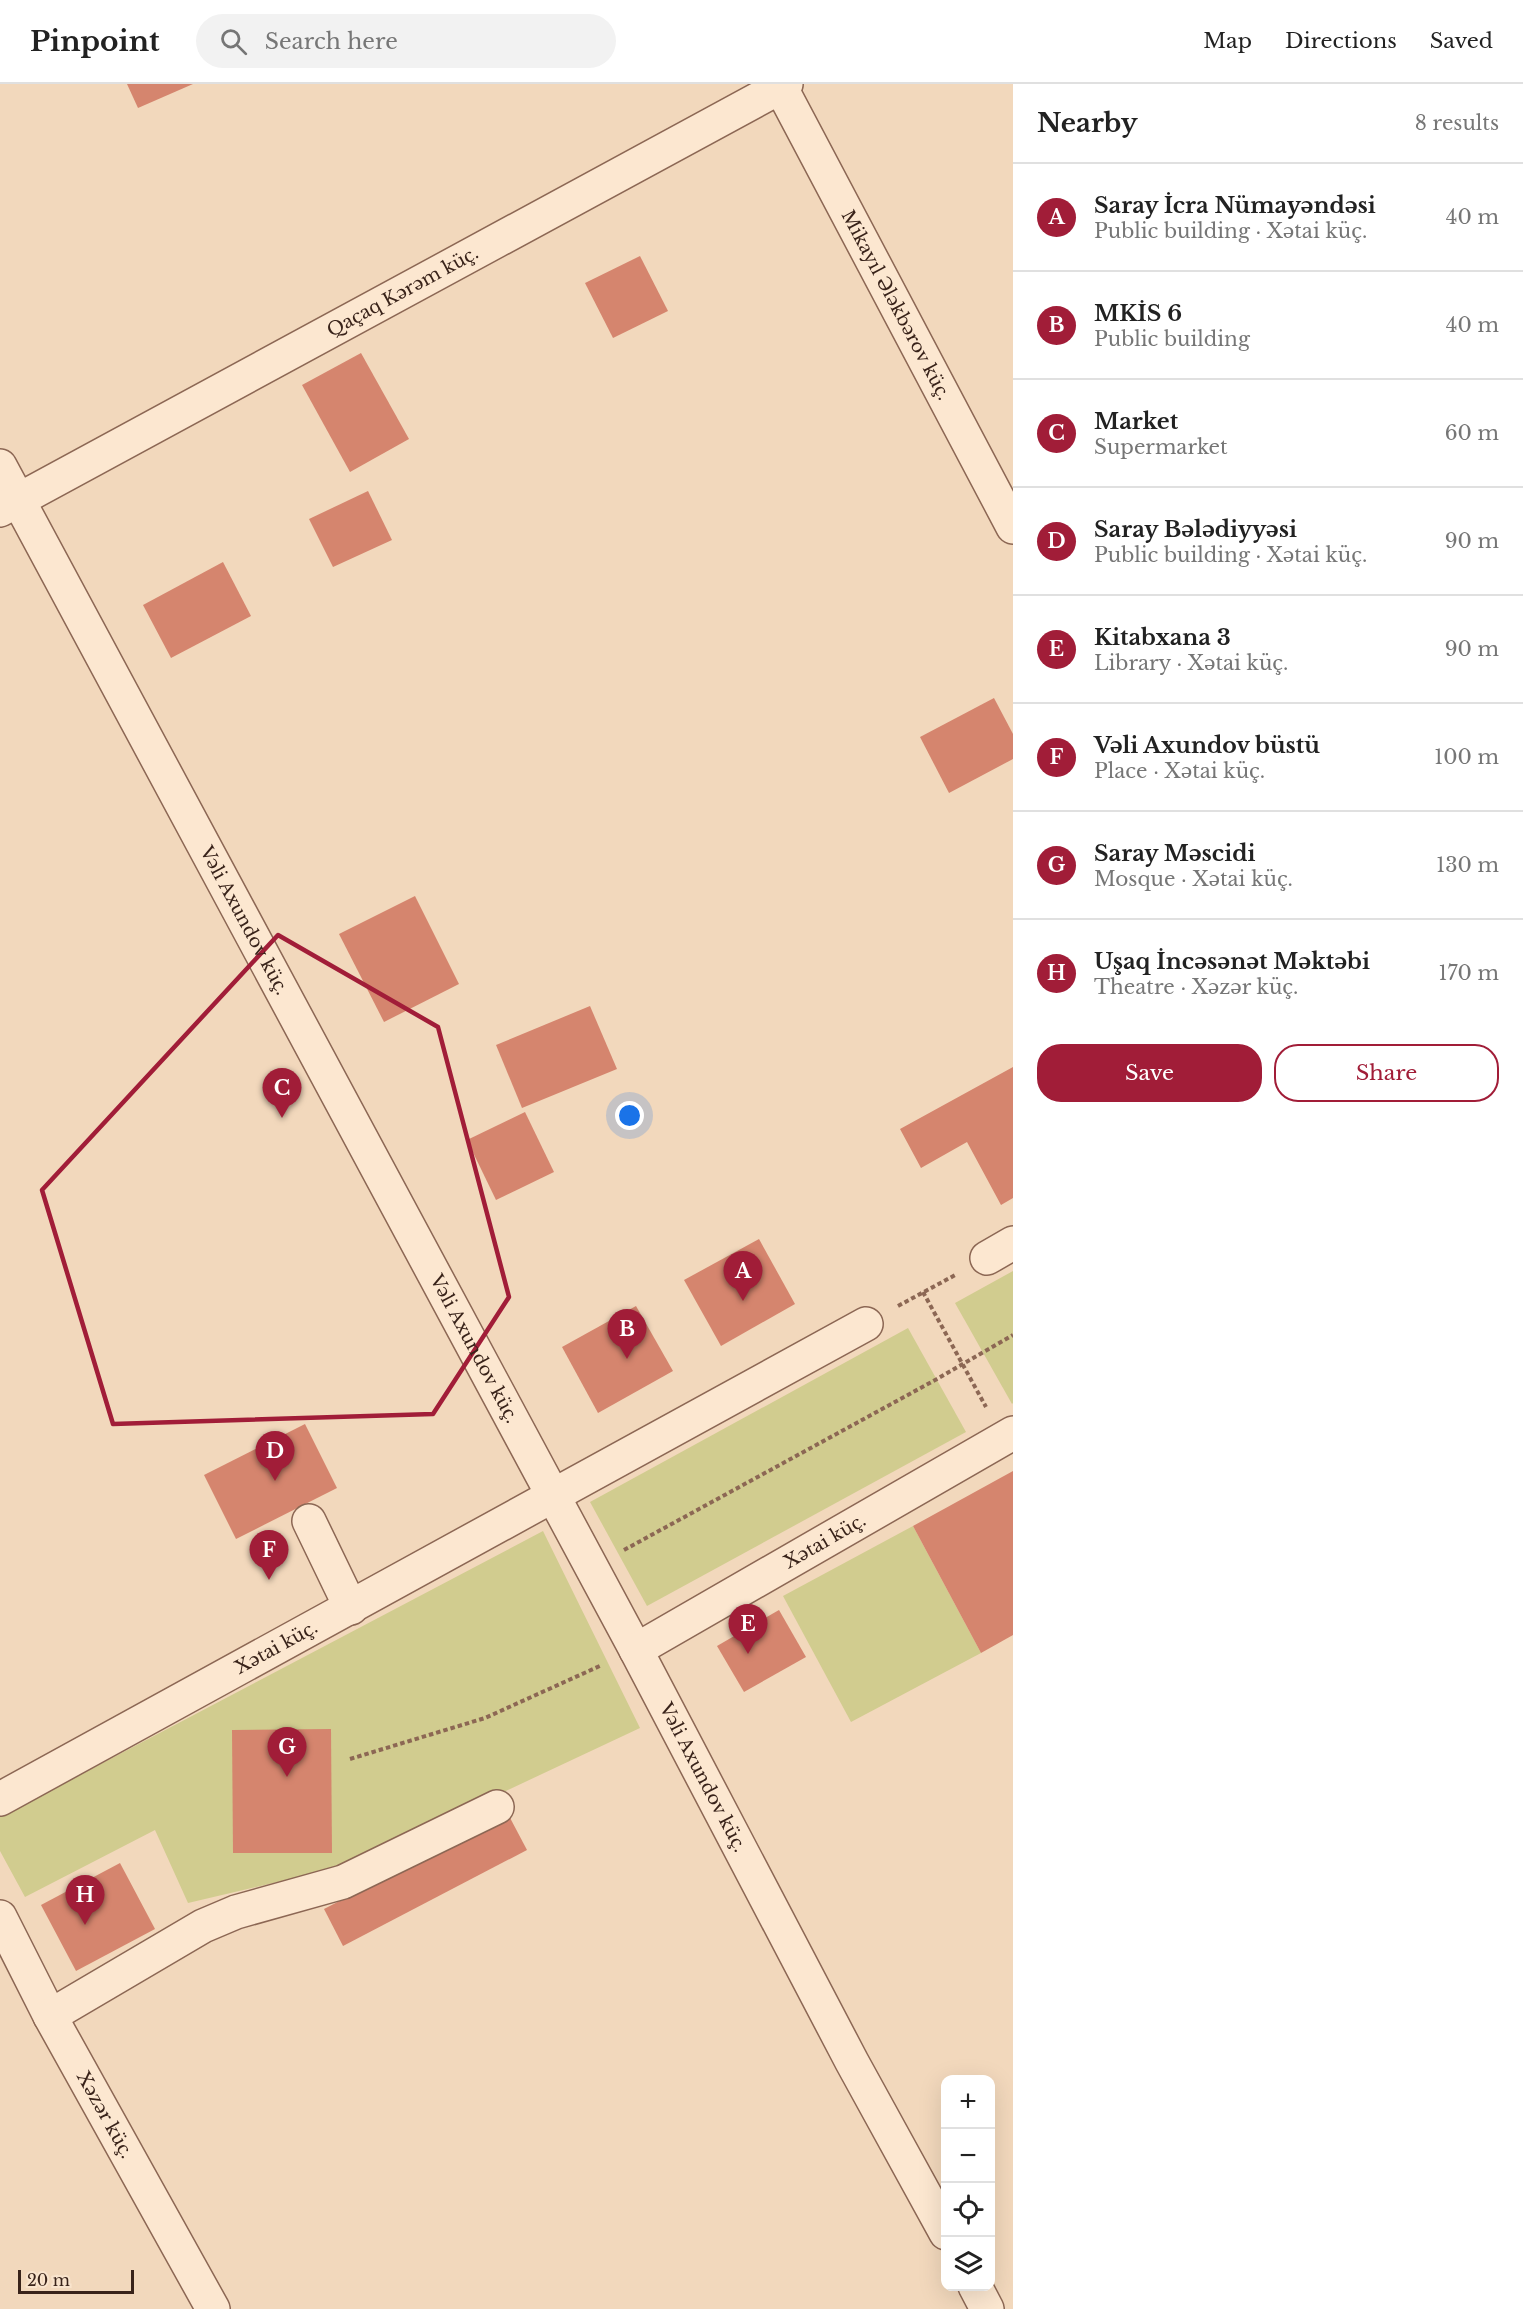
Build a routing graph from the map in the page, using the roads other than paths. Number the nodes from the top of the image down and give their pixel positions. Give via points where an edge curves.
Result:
1 (782, 85) edge
2 (0, 466) edge
3 (9, 505) edge
4 (1013, 527) edge
5 (866, 1324) road end
6 (1008, 1436) edge
7 (553, 1498) junction
8 (309, 1521) dead end
9 (351, 1608) junction
10 (636, 1650) junction
11 (0, 1799) edge
12 (497, 1807) dead end
13 (0, 1917) edge
14 (50, 2016) junction
15 (941, 2226) edge
16 (978, 2291) edge
17 (213, 2309) edge
18 (987, 2309) edge

1 - 3 street, Qaçaq Kərəm küç.
1 - 4 street, Mikayıl Ələkbərov küç.
2 - 3 street, Vəli Axundov küç.
3 - 7 street, Vəli Axundov küç.
5 - 7 street, Xətai küç.
6 - 10 street, Xətai küç.
7 - 9 street, Xətai küç.
7 - 10 street, Vəli Axundov küç.
8 - 9 street
9 - 11 street, Xətai küç.
10 - 15 street, Vəli Axundov küç.
12 - 14 street via 343,1882 236,1912 202,1926
13 - 14 street, Xəzər küç.
14 - 17 street, Xəzər küç.
16 - 18 street

